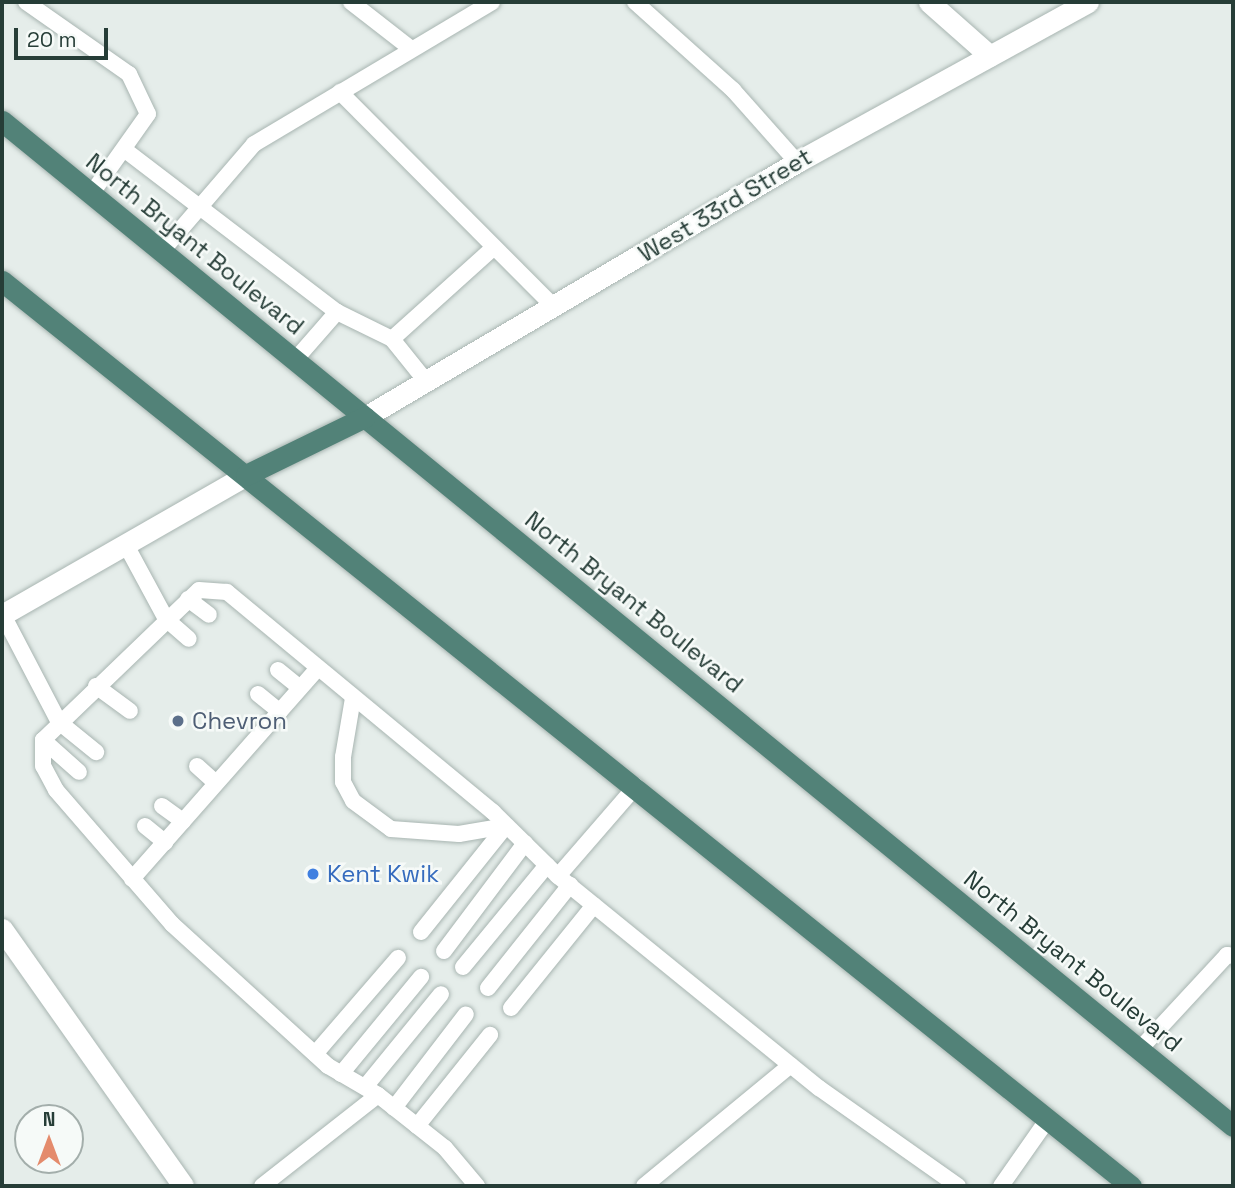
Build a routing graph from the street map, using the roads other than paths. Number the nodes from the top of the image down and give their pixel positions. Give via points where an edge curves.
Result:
1 (26, 2) edge
2 (351, 2) edge
3 (492, 2) edge
4 (635, 2) edge
5 (929, 2) edge
6 (1088, 2) edge
7 (410, 48) junction
8 (990, 56) junction
9 (340, 92) junction
10 (2, 121) edge
11 (125, 150) junction
12 (797, 162) junction
13 (92, 193) junction
14 (202, 205) junction
15 (494, 247) junction
16 (162, 251) junction
17 (2, 281) edge
18 (554, 307) junction
19 (337, 312) junction
20 (392, 338) junction
21 (295, 360) junction
22 (425, 380) junction
23 (365, 417) junction
24 (246, 475) junction
25 (126, 545) junction
26 (188, 599) junction
27 (2, 615) edge
28 (209, 615) dead end
29 (166, 619) junction
30 (189, 639) dead end
31 (317, 669) junction
32 (278, 670) dead end
33 (96, 686) junction
34 (300, 688) junction
35 (258, 694) dead end
36 (353, 698) junction
37 (130, 711) dead end
38 (280, 712) junction
39 (59, 722) junction
40 (43, 740) junction
41 (96, 752) dead end
42 (197, 766) dead end
43 (79, 772) dead end
44 (216, 783) junction
45 (636, 786) junction
46 (162, 806) dead end
47 (183, 821) junction
48 (145, 826) dead end
49 (506, 826) junction
50 (165, 842) junction
51 (525, 844) junction
52 (558, 875) junction
53 (132, 878) junction
54 (594, 905) junction
55 (2, 929) edge
56 (421, 932) dead end
57 (444, 951) dead end
58 (1233, 957) edge
59 (398, 958) dead end
60 (463, 967) dead end
61 (421, 977) dead end
62 (488, 988) dead end
63 (441, 994) dead end
64 (511, 1007) dead end
65 (466, 1014) dead end
66 (489, 1035) dead end
67 (1140, 1049) junction
68 (315, 1054) junction
69 (790, 1065) junction
70 (341, 1074) junction
71 (371, 1091) junction
72 (394, 1108) junction
73 (1048, 1119) junction
74 (417, 1126) junction
75 (1233, 1126) edge
76 (183, 1186) edge
77 (261, 1186) edge
78 (477, 1186) edge
79 (644, 1186) edge
80 (958, 1186) edge
81 (1001, 1186) edge
82 (1131, 1186) edge

1 - 11 lane via 129,74 148,114
2 - 7 lane
3 - 7 lane
4 - 12 lane via 733,90
5 - 8 street
6 - 8 street, West 33rd Street
7 - 9 lane
8 - 12 street, West 33rd Street
9 - 14 lane via 254,144
9 - 15 lane
10 - 13 highway, North Bryant Boulevard
11 - 13 lane
11 - 14 lane
12 - 18 street, West 33rd Street
13 - 16 highway, North Bryant Boulevard
14 - 16 lane
14 - 19 lane
15 - 18 lane
15 - 20 lane
16 - 21 highway, North Bryant Boulevard
17 - 24 highway
18 - 22 street, West 33rd Street
19 - 20 lane
19 - 21 lane
20 - 22 lane
21 - 23 highway, North Bryant Boulevard
22 - 23 street, West 33rd Street
23 - 24 highway
23 - 67 highway, North Bryant Boulevard
24 - 25 street
24 - 45 highway
25 - 27 street
25 - 29 lane
26 - 28 lane
26 - 29 lane
26 - 31 lane via 199,590 227,592
27 - 39 lane
29 - 30 lane
29 - 33 lane
31 - 34 lane
31 - 36 lane
32 - 34 lane
33 - 37 lane
33 - 39 lane
34 - 38 lane
35 - 38 lane
36 - 49 lane
36 - 49 lane via 343,757 343,782 352,802 391,829 459,834
38 - 44 lane
39 - 40 lane
39 - 41 lane
40 - 43 lane
40 - 53 lane via 43,766 55,790
42 - 44 lane
44 - 47 lane
45 - 52 lane
45 - 73 highway
46 - 47 lane
47 - 50 lane
48 - 50 lane
49 - 51 lane
49 - 56 lane
50 - 53 lane
51 - 52 lane
51 - 57 lane
52 - 54 lane
52 - 60 lane
52 - 62 lane
53 - 68 lane via 172,924
54 - 64 lane
54 - 69 lane
55 - 76 street
58 - 67 lane via 1227,955
59 - 68 lane
61 - 70 lane
63 - 71 lane
65 - 72 lane
66 - 74 lane
67 - 75 highway, North Bryant Boulevard
68 - 70 lane
69 - 79 lane
69 - 80 lane
70 - 71 lane
71 - 72 lane
71 - 77 lane
72 - 74 lane
73 - 81 lane
73 - 82 highway
74 - 78 lane

